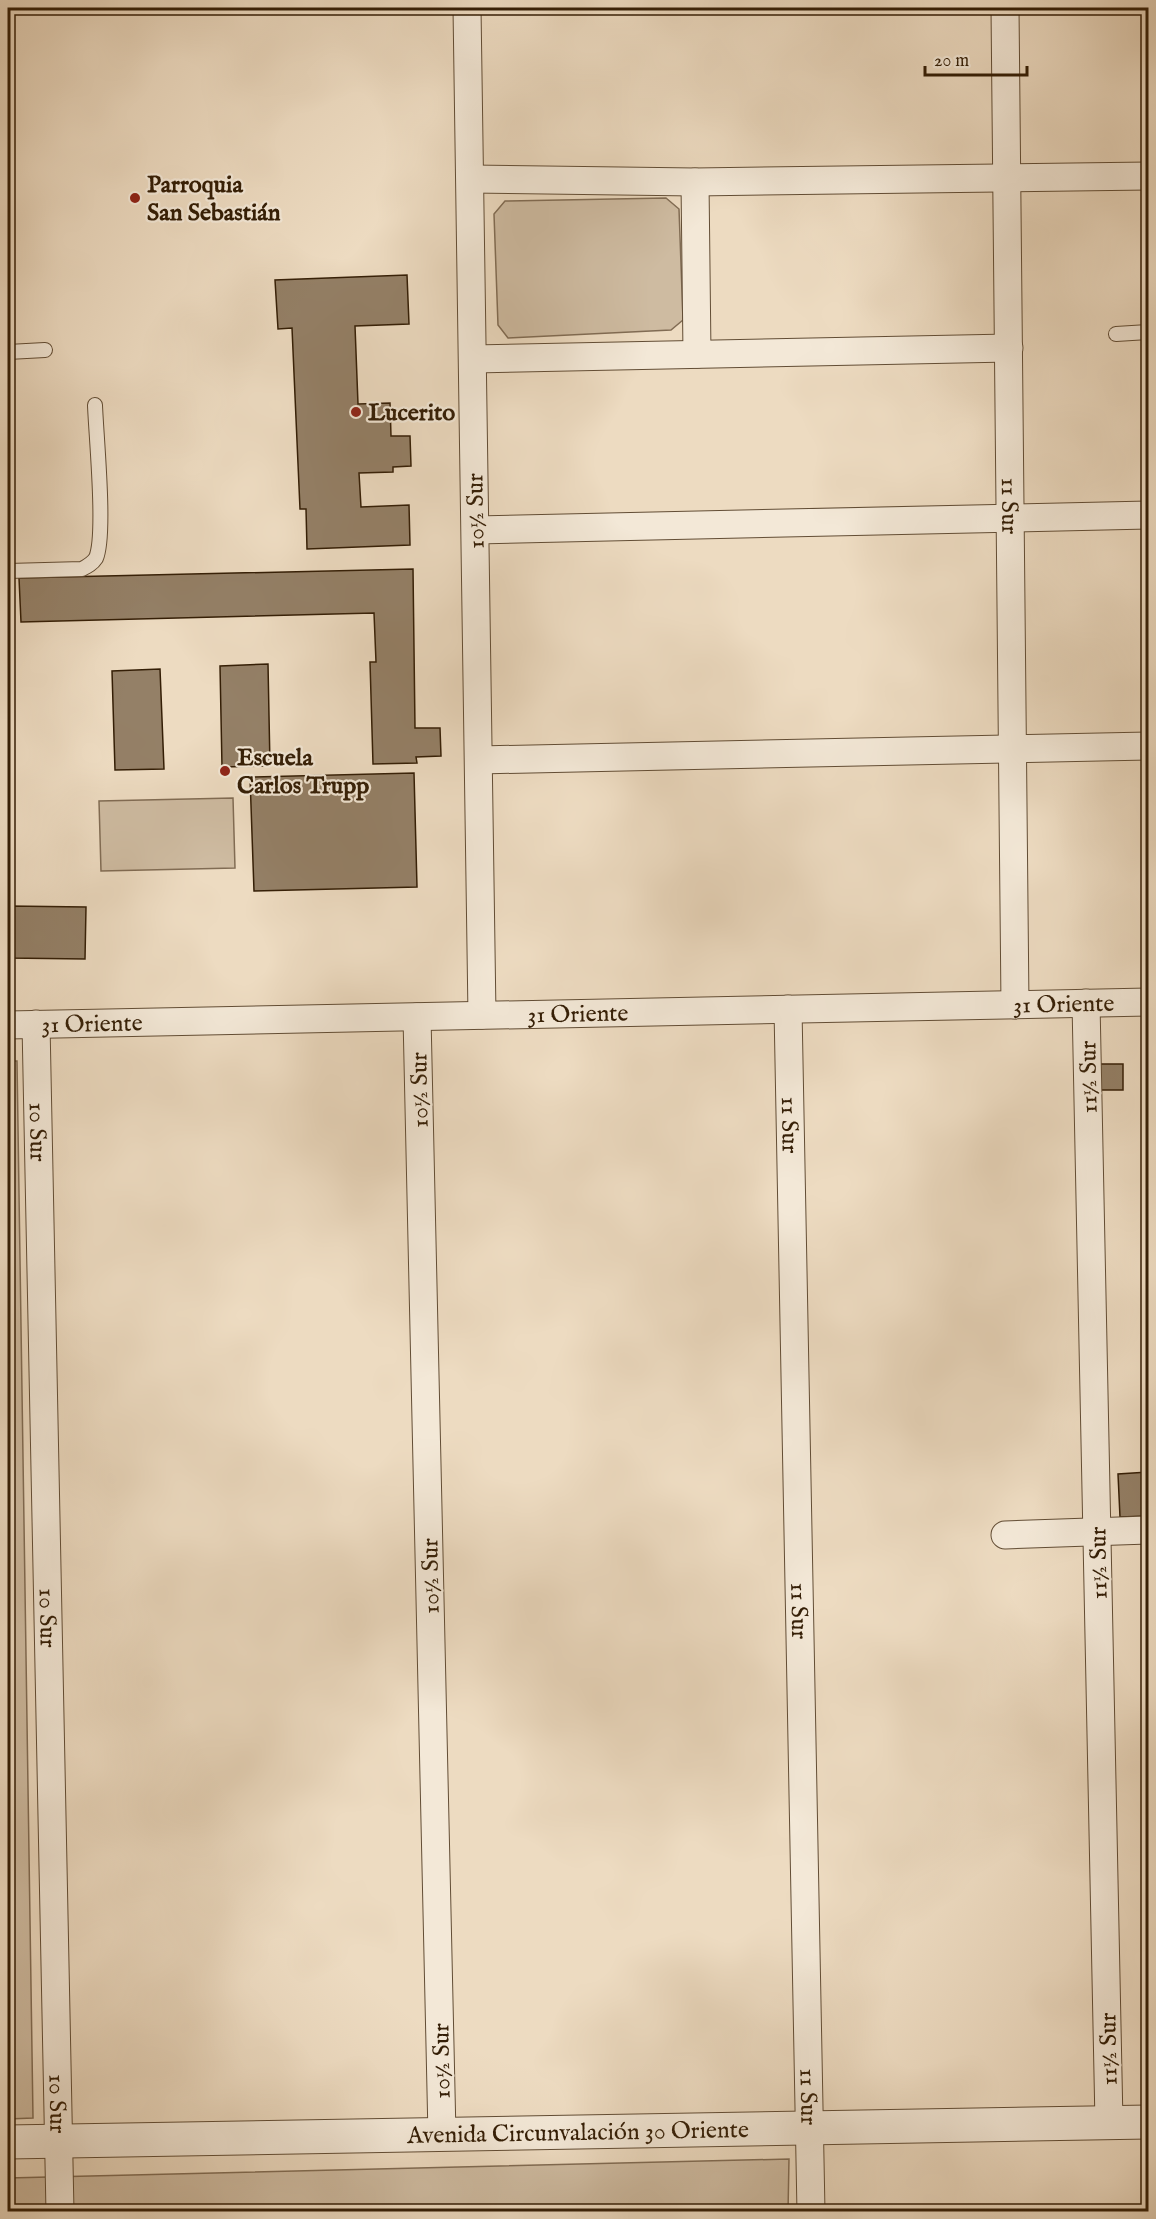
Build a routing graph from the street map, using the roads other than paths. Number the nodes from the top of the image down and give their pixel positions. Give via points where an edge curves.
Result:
1 (468, 8) edge
2 (1005, 8) edge
3 (1149, 176) edge
4 (1007, 178) junction
5 (471, 179) junction
6 (695, 182) junction
7 (1149, 332) edge
8 (1116, 334) dead end
9 (1008, 348) junction
10 (45, 350) dead end
11 (8, 352) edge
12 (697, 354) junction
13 (473, 359) junction
14 (95, 405) dead end
15 (1149, 514) edge
16 (1010, 518) junction
17 (476, 530) junction
18 (8, 571) edge
19 (1149, 746) edge
20 (1013, 749) junction
21 (479, 760) junction
22 (1149, 1002) edge
23 (1086, 1003) junction
24 (1015, 1005) junction
25 (788, 1009) junction
26 (482, 1015) junction
27 (417, 1017) junction
28 (8, 1024) edge
29 (36, 1024) junction
30 (1149, 1530) edge
31 (1097, 1532) junction
32 (1005, 1535) dead end
33 (1149, 2122) edge
34 (1109, 2123) junction
35 (811, 2128) junction
36 (442, 2135) junction
37 (8, 2142) edge
38 (58, 2142) junction
39 (60, 2211) edge
40 (811, 2211) edge

1 - 5 street, 10½ Sur
2 - 4 street, 11 Sur
3 - 4 street
4 - 6 street
4 - 9 street, 11 Sur
5 - 6 street
5 - 13 street, 10½ Sur
6 - 12 street
7 - 8 lane
9 - 12 street
9 - 16 street, 11 Sur
10 - 11 lane
12 - 13 street
13 - 17 street, 10½ Sur
14 - 18 lane via 100,534 96,558 82,569
15 - 16 street
16 - 17 street
16 - 20 street, 11 Sur
17 - 21 street, 10½ Sur
19 - 20 street
20 - 21 street
20 - 24 street, 11 Sur
21 - 26 street, 10½ Sur
22 - 23 street, 31 Oriente
23 - 24 street, 31 Oriente
23 - 31 street, 11½ Sur
24 - 25 street, 31 Oriente
25 - 26 street, 31 Oriente
25 - 35 street, 11 Sur
26 - 27 street, 31 Oriente
27 - 29 street, 31 Oriente
27 - 36 street, 10½ Sur
28 - 29 street, 31 Oriente
29 - 38 street, 10 Sur
30 - 31 street
31 - 32 street
31 - 34 street, 11½ Sur
33 - 34 street, Avenida Circunvalación 30 Oriente
34 - 35 street, Avenida Circunvalación 30 Oriente
35 - 36 street, Avenida Circunvalación 30 Oriente
35 - 40 street, 11 Sur
36 - 38 street, Avenida Circunvalación 30 Oriente
37 - 38 street, Avenida Circunvalación 30 Oriente
38 - 39 street, 10 Sur

